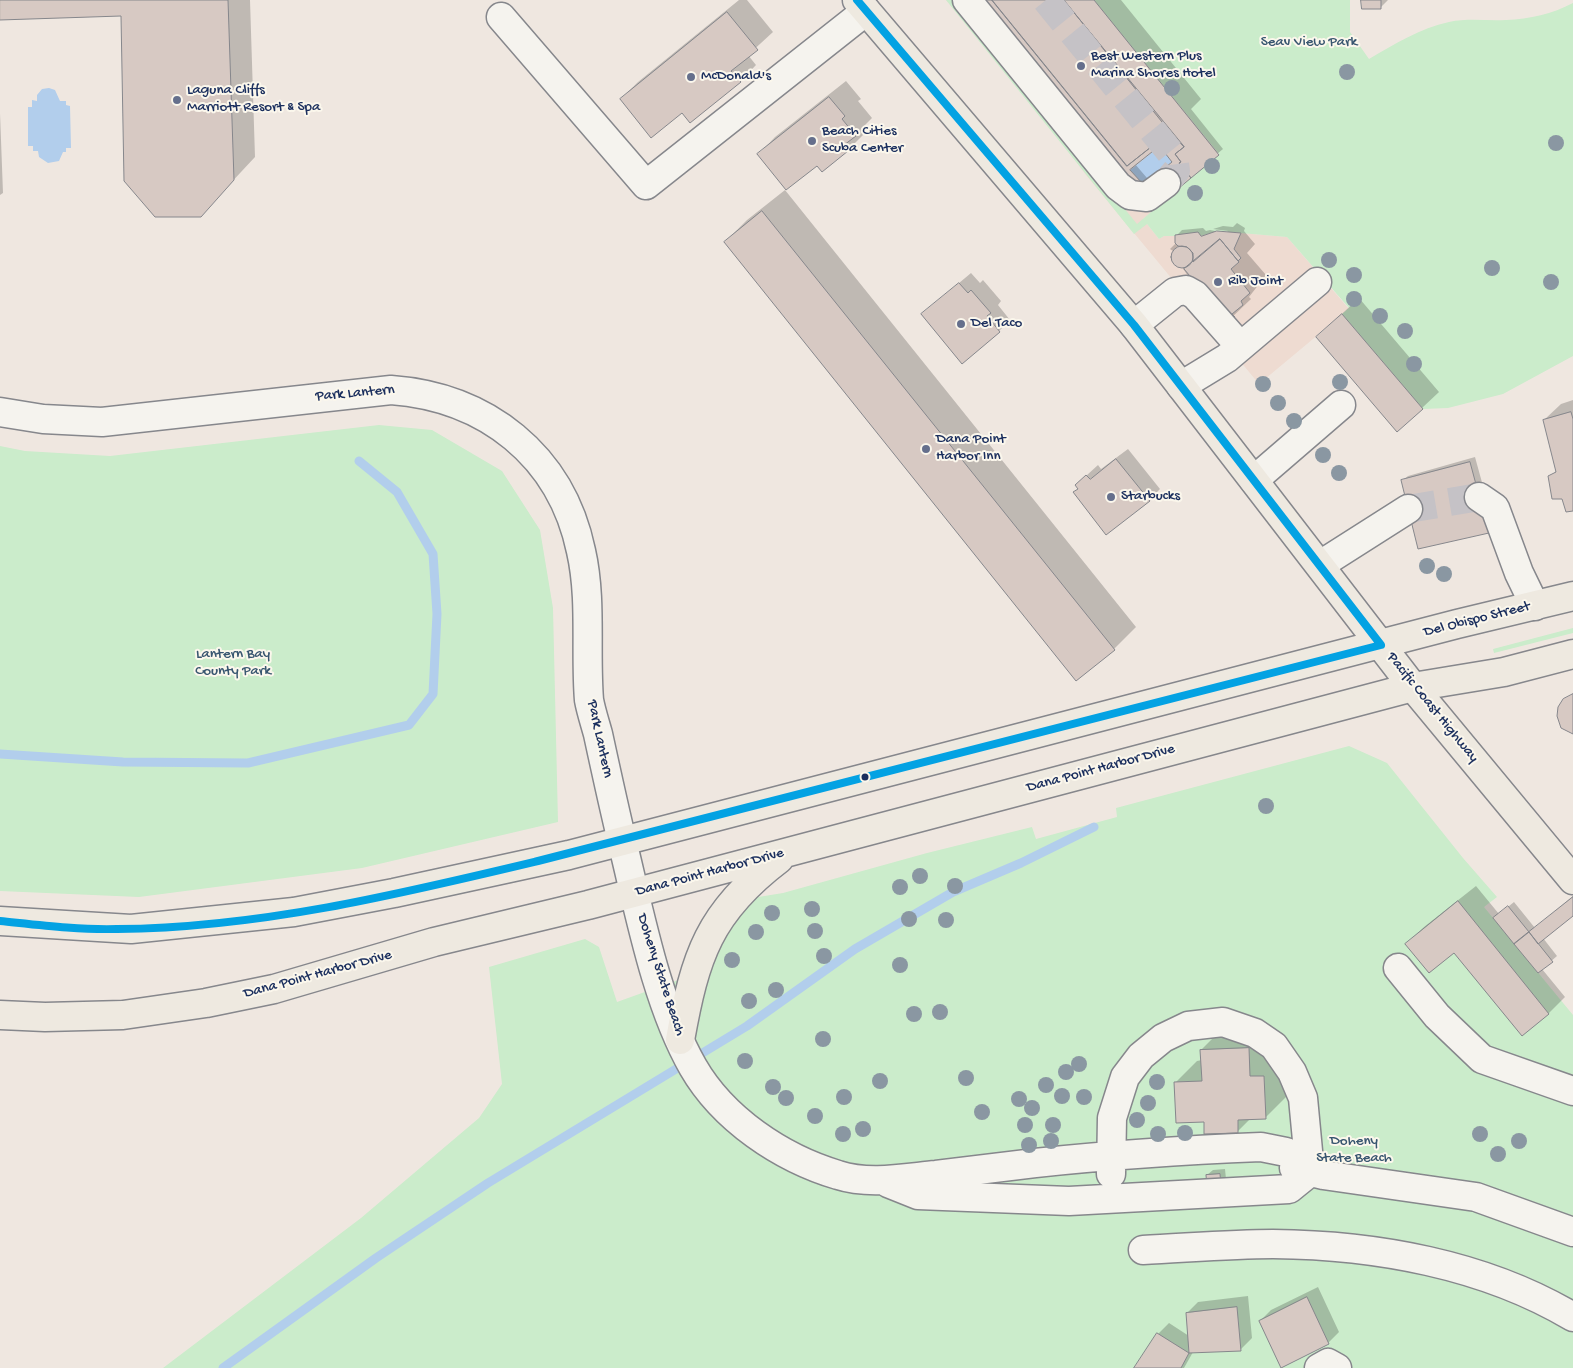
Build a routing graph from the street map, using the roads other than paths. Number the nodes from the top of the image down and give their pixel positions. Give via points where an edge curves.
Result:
1 (967, 0) edge
2 (862, 6) edge
3 (501, 16) dead end
4 (1166, 184) tunnel mouth
5 (1317, 282) dead end
6 (1134, 325) junction
7 (1240, 346) junction
8 (1181, 386) junction
9 (1342, 405) dead end
10 (0, 412) edge
11 (1254, 480) junction
12 (1479, 497) dead end
13 (1408, 509) tunnel mouth
14 (1320, 565) junction
15 (1573, 596) edge
16 (1535, 606) junction
17 (1381, 645) junction
18 (1573, 654) edge
19 (1413, 687) junction
20 (622, 840) junction
21 (788, 852) junction
22 (1573, 880) edge
23 (634, 892) junction
24 (0, 921) edge
25 (1398, 968) dead end
26 (0, 1015) edge
27 (680, 1040) junction
28 (1573, 1091) edge
29 (1111, 1166) junction
30 (1310, 1172) junction
31 (881, 1181) junction
32 (918, 1195) junction
33 (1573, 1232) edge
34 (1143, 1250) dead end
35 (1573, 1317) edge
36 (1319, 1368) edge
37 (1337, 1368) edge

1 - 4 street via 1118,186 1130,195 1147,197
2 - 3 street via 646,185
2 - 6 main road, Pacific Coast Highway
5 - 7 street
6 - 7 street via 1175,292 1186,290 1195,295
6 - 8 main road, Pacific Coast Highway
7 - 8 street via 1227,358
8 - 11 main road, Pacific Coast Highway
9 - 11 street
10 - 20 street, Park Lantern via 43,419 102,422 391,390 413,391 453,401 493,421 542,466 564,501 578,536 584,576 590,703
11 - 14 main road, Pacific Coast Highway
12 - 16 street via 1495,508
13 - 14 street
14 - 17 main road, Pacific Coast Highway
15 - 16 main road, Del Obispo Street
16 - 17 main road, Del Obispo Street
17 - 19 main road, Pacific Coast Highway
17 - 20 main road
18 - 19 main road via 1504,672
19 - 21 main road, Dana Point Harbor Drive
19 - 22 main road, Pacific Coast Highway
20 - 23 street, Park Lantern
20 - 24 main road via 294,912 131,929
21 - 23 main road, Dana Point Harbor Drive
21 - 27 main road via 746,886 718,920 700,956
23 - 26 main road, Dana Point Harbor Drive via 434,942 274,989 206,1003 123,1015
23 - 27 street, Doheny State Beach via 663,994
25 - 28 street via 1437,1016 1482,1059
27 - 31 street, Doheny State Beach via 693,1068 711,1093 762,1139 814,1168 843,1177
29 - 30 street via 1279,1163
29 - 30 street via 1112,1118 1125,1077 1141,1056 1163,1038 1188,1026 1223,1022 1255,1033 1274,1046 1292,1072 1304,1098
29 - 31 street, Doheny State Beach
29 - 32 street via 1042,1180
30 - 32 street, Doheny State Beach via 1289,1189 1233,1193 1069,1200
30 - 33 street via 1476,1197
31 - 32 street, Doheny State Beach
34 - 35 street via 1272,1244 1365,1249 1444,1265 1514,1288
36 - 37 street via 1328,1363

